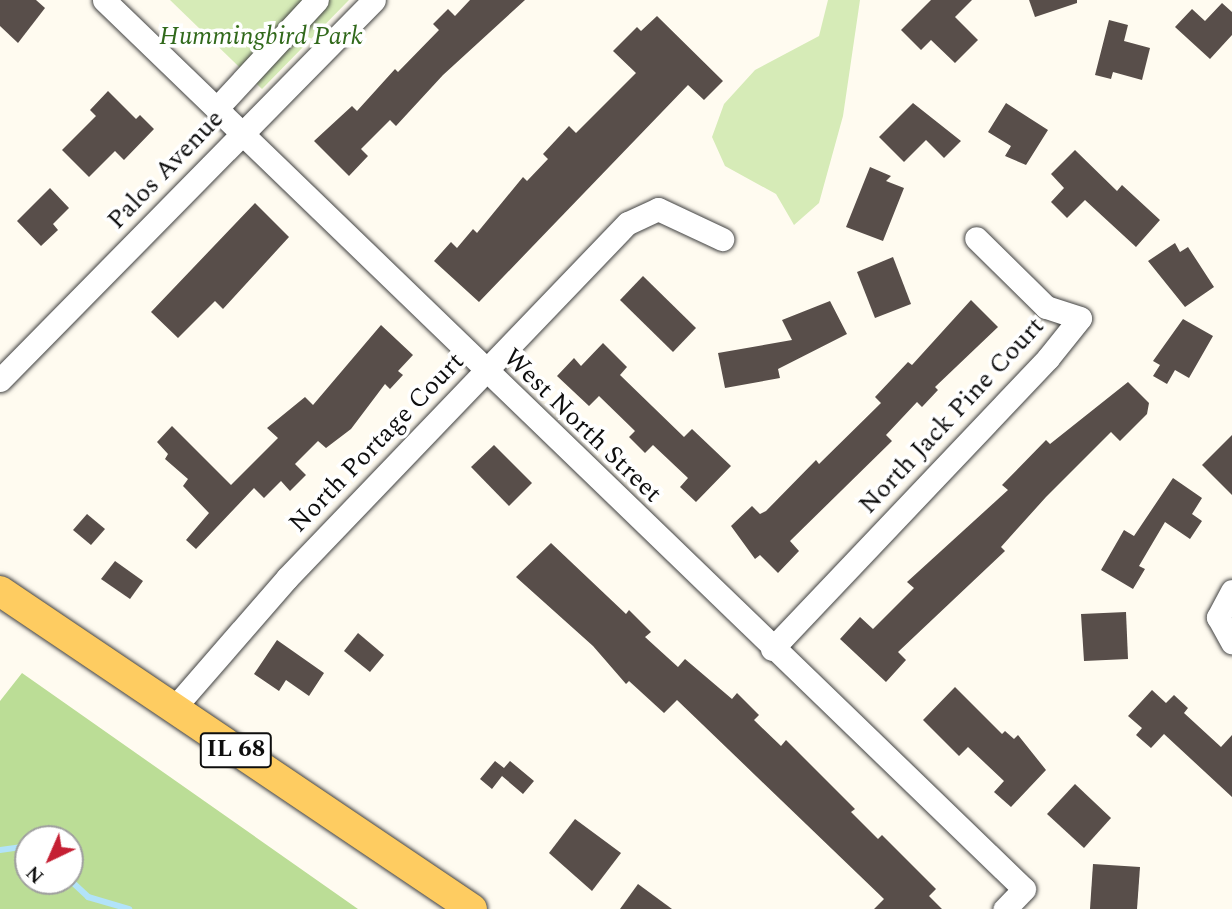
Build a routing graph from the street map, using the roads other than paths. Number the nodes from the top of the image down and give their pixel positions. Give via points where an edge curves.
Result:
1 (104, 0) edge
2 (317, 0) edge
3 (374, 0) edge
4 (217, 108) junction
5 (242, 131) junction
6 (976, 238) dead end
7 (722, 239) dead end
8 (484, 370) junction
9 (0, 380) edge
10 (0, 591) edge
11 (1232, 591) edge
12 (1232, 642) edge
13 (772, 649) junction
14 (174, 708) junction
15 (472, 909) edge
16 (1005, 909) edge

1 - 4 street, West North Street
2 - 4 street
3 - 5 street, Palos Avenue
4 - 5 street, West North Street
5 - 8 street, West North Street
5 - 9 street, Palos Avenue
6 - 13 street, North Jack Pine Court via 1046,307 1080,318 1048,358
7 - 8 street, North Portage Court via 658,209 628,223
8 - 13 street, West North Street
8 - 14 street, North Portage Court via 287,578
10 - 14 main road, IL 68
11 - 12 street via 1218,617
13 - 16 street, West North Street via 1024,890
14 - 15 main road, IL 68

